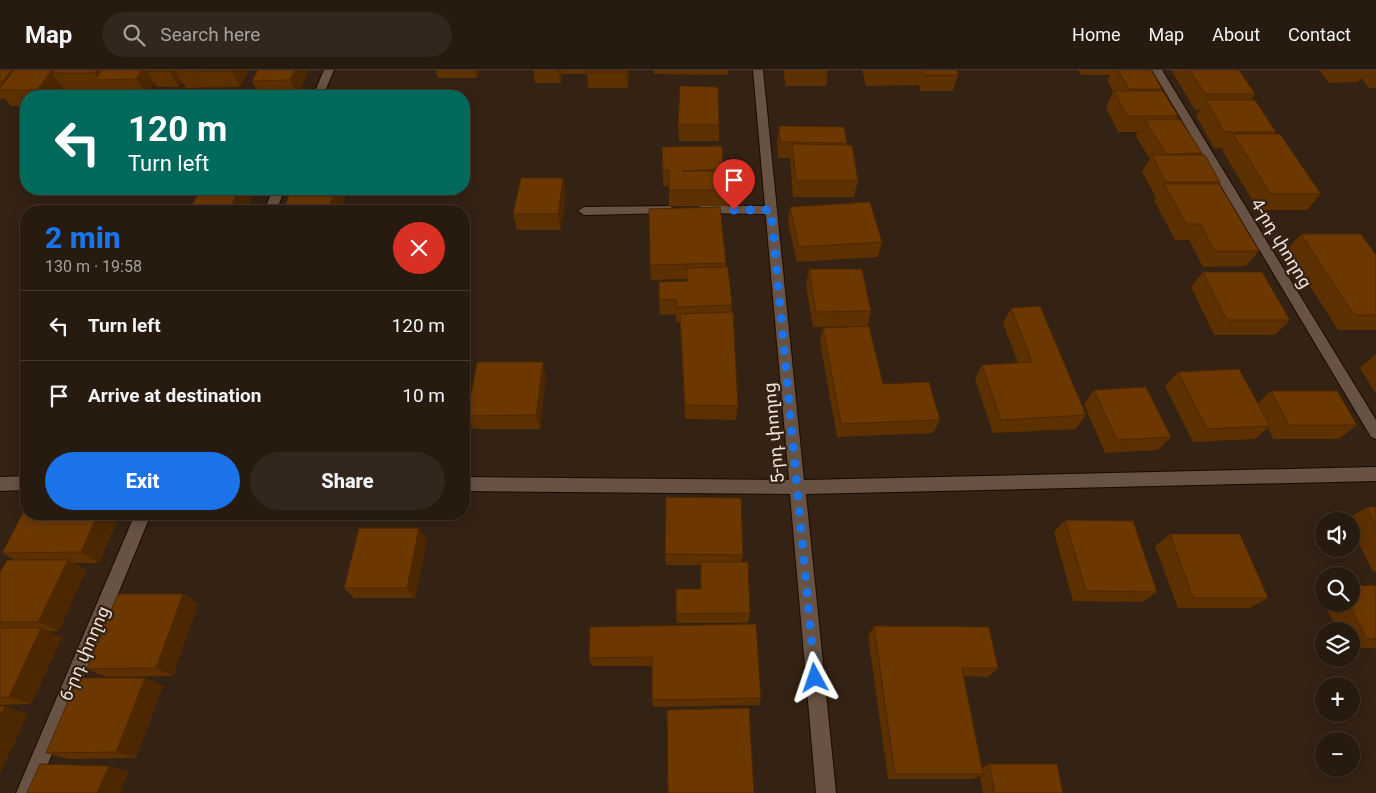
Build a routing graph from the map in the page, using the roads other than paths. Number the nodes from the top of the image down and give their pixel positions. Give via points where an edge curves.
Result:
1 (329, 70) edge
2 (758, 70) edge
3 (1157, 70) edge
4 (321, 90) edge
5 (771, 210) junction
6 (584, 211) dead end
7 (1376, 433) edge
8 (1376, 474) edge
9 (20, 483) edge
10 (0, 484) edge
11 (470, 484) edge
12 (797, 487) junction
13 (140, 520) edge
14 (26, 793) edge
15 (826, 793) edge

1 - 4 street
2 - 5 street, 5-րդ փողոց
3 - 7 street, 4-րդ փողոց
5 - 6 street
5 - 12 street, 5-րդ փողոց
8 - 12 street
9 - 10 street
11 - 12 street
12 - 15 street, 5-րդ փողոց
13 - 14 street, 6-րդ փողոց

